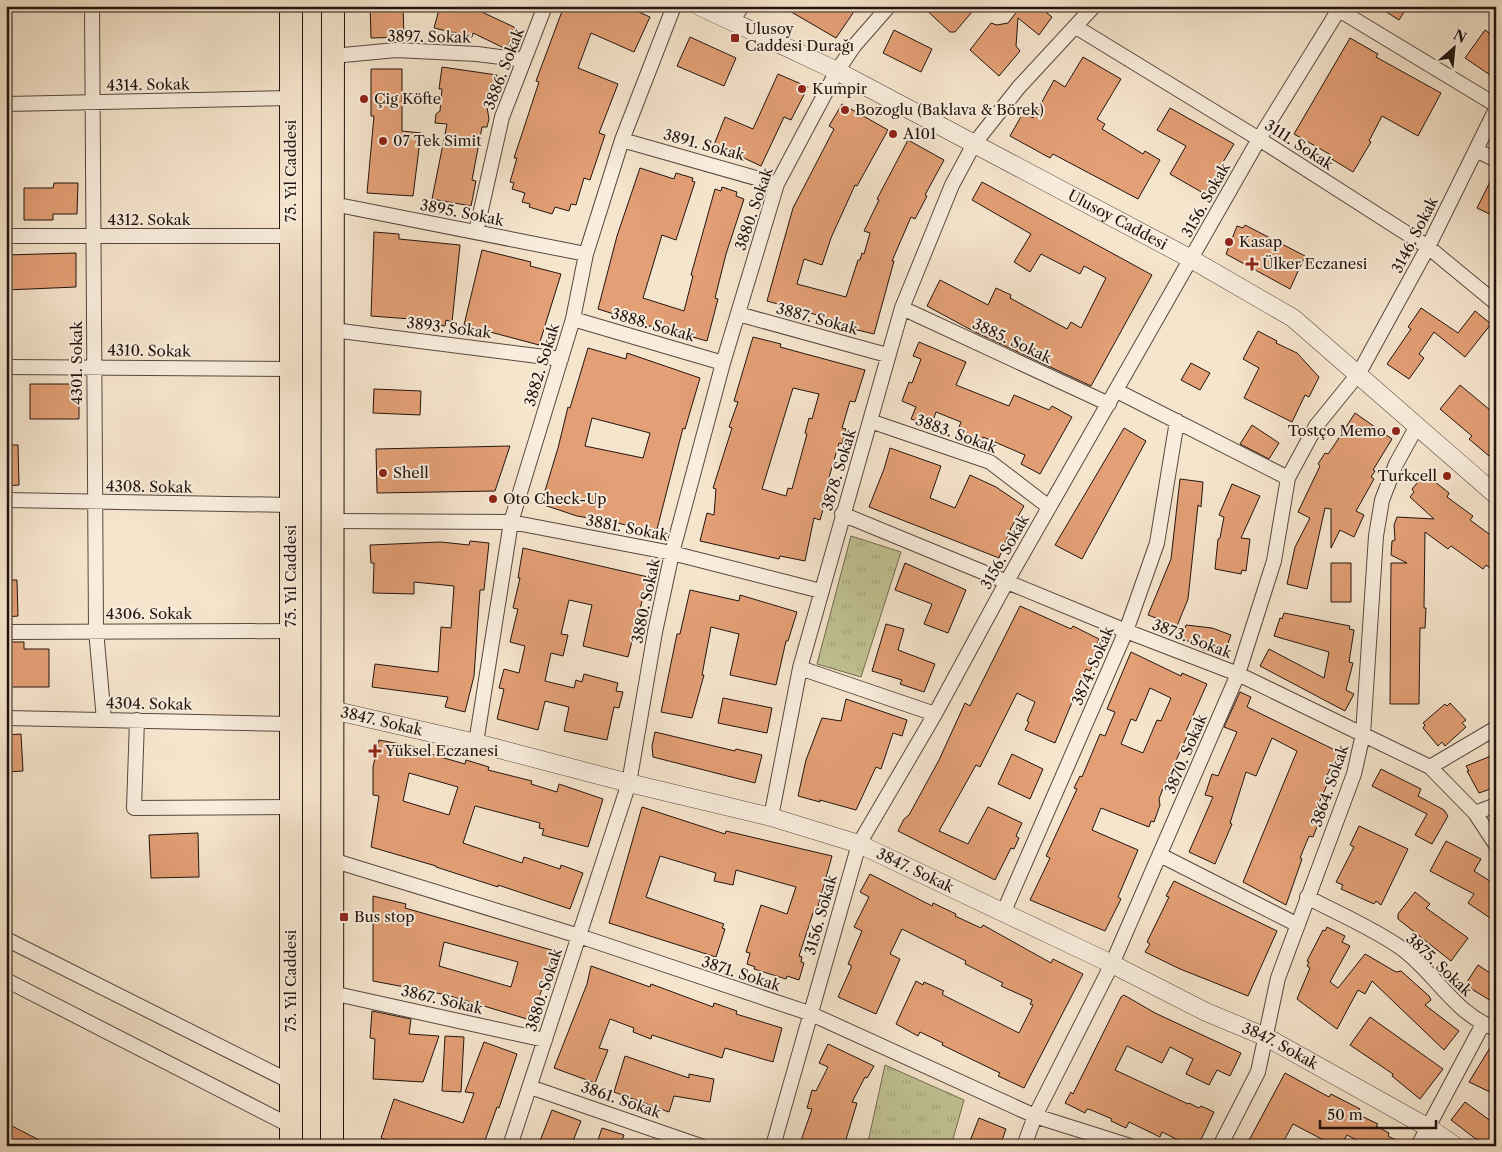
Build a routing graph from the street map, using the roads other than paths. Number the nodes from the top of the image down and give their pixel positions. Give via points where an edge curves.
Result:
1 (92, 6) edge
2 (291, 6) edge
3 (333, 6) edge
4 (546, 6) edge
5 (674, 6) edge
6 (699, 6) edge
7 (889, 6) edge
8 (1094, 6) edge
9 (1340, 8) edge
10 (737, 14) edge
11 (1076, 27) junction
12 (333, 56) junction
13 (524, 60) junction
14 (836, 71) junction
15 (291, 98) junction
16 (93, 103) junction
17 (6, 104) edge
18 (1496, 105) edge
19 (1496, 110) edge
20 (1259, 139) junction
21 (622, 140) junction
22 (974, 144) junction
23 (1476, 150) junction
24 (1496, 160) edge
25 (776, 184) junction
26 (333, 204) junction
27 (476, 232) junction
28 (6, 236) edge
29 (93, 236) junction
30 (291, 236) junction
31 (1428, 247) junction
32 (586, 254) junction
33 (1191, 259) junction
34 (1496, 303) edge
35 (902, 308) junction
36 (738, 314) junction
37 (573, 319) junction
38 (333, 330) junction
39 (887, 355) junction
40 (561, 358) junction
41 (723, 363) junction
42 (93, 366) junction
43 (6, 367) edge
44 (291, 369) junction
45 (1359, 373) junction
46 (1117, 391) junction
47 (1109, 404) junction
48 (870, 421) junction
49 (1177, 422) junction
50 (1417, 426) junction
51 (1288, 478) junction
52 (1496, 495) edge
53 (6, 500) edge
54 (94, 502) junction
55 (291, 505) junction
56 (1049, 507) junction
57 (842, 514) junction
58 (332, 521) junction
59 (511, 522) junction
60 (672, 553) junction
61 (1006, 582) junction
62 (821, 591) junction
63 (96, 630) junction
64 (291, 631) junction
65 (1126, 631) junction
66 (6, 632) edge
67 (800, 668) junction
68 (1238, 674) junction
69 (332, 710) junction
70 (935, 714) junction
71 (6, 718) edge
72 (104, 720) junction
73 (137, 720) junction
74 (291, 724) junction
75 (1496, 728) edge
76 (1363, 734) junction
77 (476, 743) junction
78 (1430, 767) junction
79 (629, 783) junction
80 (1496, 805) edge
81 (291, 807) junction
82 (1474, 813) junction
83 (771, 817) junction
84 (859, 844) junction
85 (1496, 845) edge
86 (1160, 855) junction
87 (332, 860) junction
88 (1307, 896) junction
89 (1004, 911) junction
90 (1298, 925) junction
91 (578, 936) junction
92 (6, 939) edge
93 (1112, 964) junction
94 (6, 980) edge
95 (332, 992) junction
96 (809, 1013) junction
97 (1489, 1027) edge
98 (1266, 1037) junction
99 (545, 1040) junction
100 (291, 1082) junction
101 (530, 1087) junction
102 (1035, 1116) junction
103 (1428, 1128) junction
104 (291, 1136) edge
105 (332, 1146) edge
106 (510, 1146) edge
107 (701, 1146) edge
108 (773, 1146) edge
109 (1024, 1146) edge
110 (1130, 1146) edge
111 (1220, 1146) edge
112 (1418, 1146) edge
113 (1455, 1146) edge

1 - 16 street, 4301. Sokak
2 - 15 main road, 75. Yıl Caddesi
3 - 12 main road
4 - 13 street, 3886. Sokak
5 - 21 street, 3882. Sokak
6 - 10 street, Ulusoy Caddesi
7 - 14 street, 3880. Sokak
8 - 11 street, 3878. Sokak
9 - 18 street
9 - 20 street, 3156. Sokak
10 - 14 street, Ulusoy Caddesi
11 - 20 street, 3111. Sokak
11 - 22 street, 3878. Sokak via 1019,87
12 - 13 street, 3897. Sokak via 396,50
12 - 26 main road
13 - 27 street, 3886. Sokak via 502,117
14 - 22 street, Ulusoy Caddesi
14 - 25 street, 3880. Sokak
15 - 16 street, 4314. Sokak
15 - 30 main road, 75. Yıl Caddesi
16 - 17 street, 4314. Sokak
16 - 29 street, 4301. Sokak
19 - 23 street, 3146. Sokak
20 - 31 street, 3111. Sokak
20 - 33 street, 3156. Sokak
21 - 25 street, 3891. Sokak
21 - 32 street, 3882. Sokak
22 - 33 street, Ulusoy Caddesi
22 - 35 street, 3878. Sokak via 952,186
23 - 24 street
23 - 31 street, 3146. Sokak
25 - 36 street, 3880. Sokak
26 - 27 street, 3895. Sokak
26 - 38 main road
27 - 32 street, 3895. Sokak
28 - 29 street, 4312. Sokak
29 - 30 street, 4312. Sokak
29 - 42 street, 4301. Sokak
30 - 44 main road, 75. Yıl Caddesi
31 - 34 street, 3111. Sokak
31 - 45 street, 3146. Sokak
32 - 37 street, 3882. Sokak
33 - 45 street, Ulusoy Caddesi via 1294,318
33 - 46 street, 3156. Sokak
35 - 39 street, 3878. Sokak
35 - 47 street, 3885. Sokak
36 - 39 street, 3887. Sokak
36 - 41 street, 3880. Sokak
37 - 40 street, 3882. Sokak
37 - 41 street, 3888. Sokak
38 - 40 street, 3893. Sokak
38 - 58 main road
39 - 48 street, 3878. Sokak
40 - 59 street, 3882. Sokak
41 - 60 street, 3880. Sokak
42 - 43 street, 4310. Sokak
42 - 44 street, 4310. Sokak
42 - 54 street, 4301. Sokak
44 - 55 main road, 75. Yıl Caddesi
45 - 50 street, Ulusoy Caddesi
45 - 51 street, 3870. Sokak via 1316,426
46 - 47 street, 3156. Sokak
46 - 49 street
47 - 56 street, 3156. Sokak
48 - 56 street, 3883. Sokak via 990,462
48 - 57 street, 3878. Sokak
49 - 51 street
49 - 65 street, 3874. Sokak via 1157,543
50 - 52 street, Ulusoy Caddesi
50 - 76 street, 3864. Sokak via 1396,464 1382,500 1376,536
51 - 68 street, 3870. Sokak via 1274,561
53 - 54 street, 4308. Sokak
54 - 55 street, 4308. Sokak
54 - 63 street, 4301. Sokak
55 - 64 main road, 75. Yıl Caddesi
56 - 61 street, 3156. Sokak
57 - 61 street, 3873. Sokak
57 - 62 street, 3878. Sokak
58 - 59 street, 3881. Sokak
58 - 69 main road
59 - 60 street, 3881. Sokak
59 - 77 street, 3882. Sokak
60 - 62 street, 3881. Sokak
60 - 79 street, 3880. Sokak
61 - 65 street, 3873. Sokak
61 - 70 street, 3156. Sokak
62 - 67 street, 3878. Sokak
63 - 64 street, 4306. Sokak
63 - 66 street, 4306. Sokak
63 - 72 street, 4301. Sokak
64 - 74 main road, 75. Yıl Caddesi
65 - 68 street, 3873. Sokak
65 - 89 street, 3874. Sokak
67 - 70 street
67 - 83 street, 3878. Sokak
68 - 76 street, 3873. Sokak
68 - 86 street, 3870. Sokak
69 - 77 street, 3847. Sokak
69 - 87 main road
70 - 84 street, 3156. Sokak
71 - 72 street, 4304. Sokak
72 - 73 street, 4304. Sokak
73 - 74 street, 4304. Sokak
73 - 81 street via 134,808
74 - 81 main road, 75. Yıl Caddesi
75 - 78 street
76 - 78 street, 3873. Sokak
76 - 88 street, 3864. Sokak via 1354,774
77 - 79 street, 3847. Sokak
78 - 82 street, 3873. Sokak
79 - 83 street, 3847. Sokak
79 - 91 street, 3880. Sokak
80 - 82 street
81 - 100 main road, 75. Yıl Caddesi
82 - 85 street, 3873. Sokak
83 - 84 street, 3847. Sokak
84 - 89 street, 3847. Sokak
84 - 96 street, 3156. Sokak
86 - 90 street
86 - 93 street, 3870. Sokak
87 - 91 street, 3871. Sokak
87 - 95 main road
88 - 90 street, 3864. Sokak
88 - 97 street, 3875. Sokak via 1402,948 1463,1010
89 - 93 street, 3847. Sokak
90 - 98 street, 3864. Sokak via 1278,978
91 - 96 street, 3871. Sokak
91 - 99 street, 3880. Sokak
92 - 100 street
93 - 98 street, 3847. Sokak via 1206,1012
93 - 102 street, 3870. Sokak
94 - 104 street
95 - 99 street, 3867. Sokak
95 - 105 main road
96 - 102 street, 3871. Sokak
96 - 108 street, 3156. Sokak
97 - 103 street
98 - 103 street, 3847. Sokak
98 - 111 street, 3864. Sokak via 1258,1072
99 - 101 street, 3880. Sokak
100 - 104 main road, 75. Yıl Caddesi
101 - 106 street, 3880. Sokak
101 - 107 street, 3861. Sokak
102 - 109 street, 3870. Sokak
102 - 110 street, 3871. Sokak
103 - 112 street
103 - 113 street, 3847. Sokak

